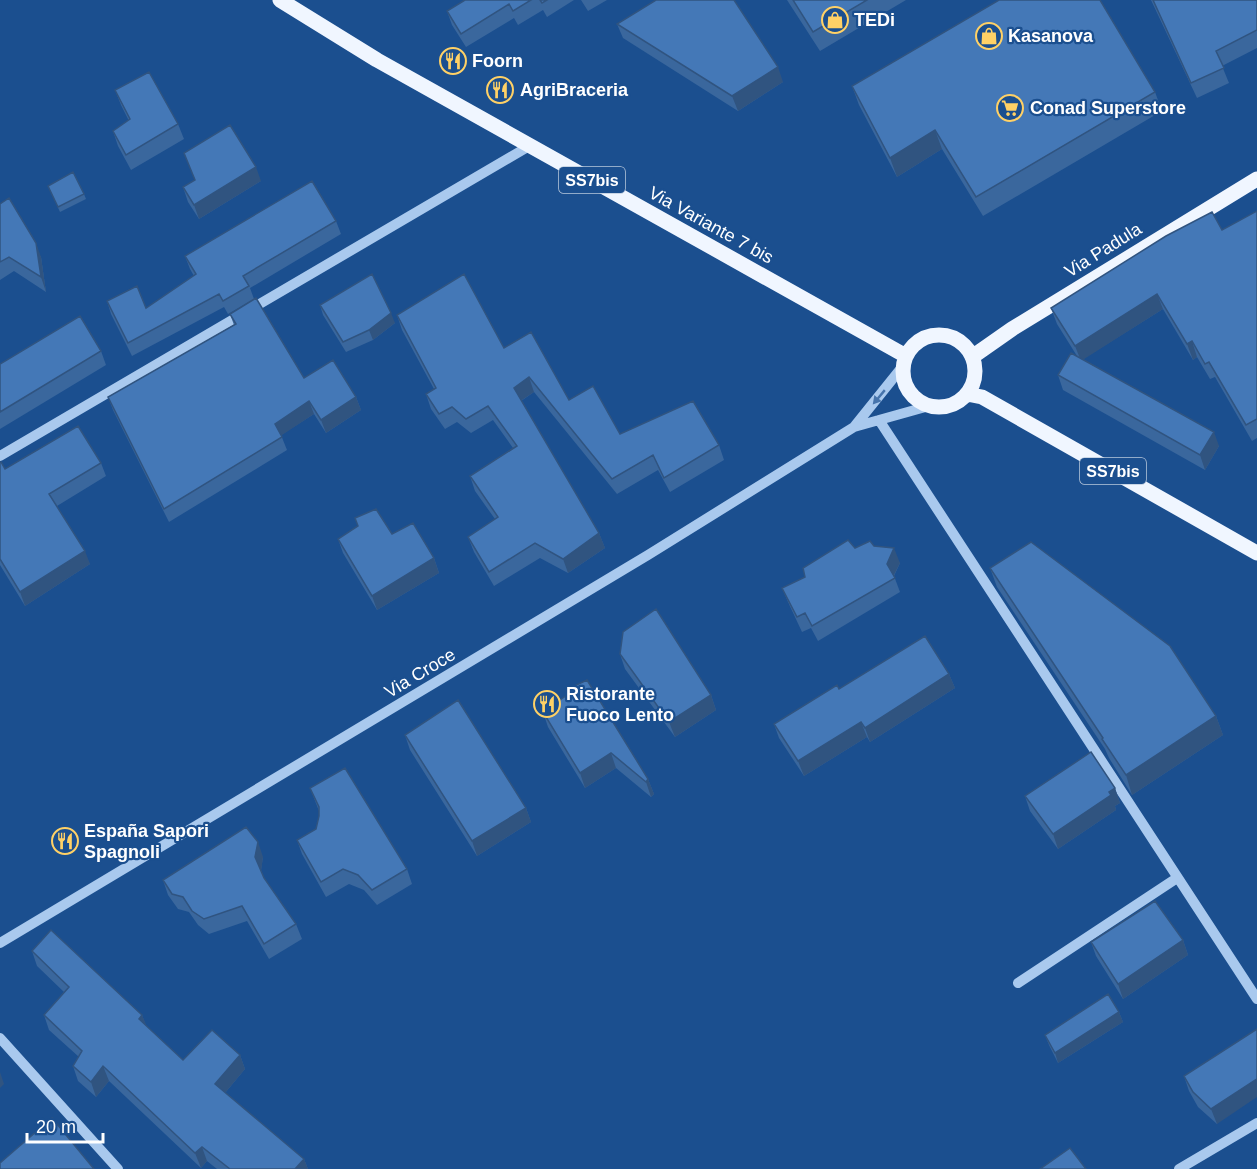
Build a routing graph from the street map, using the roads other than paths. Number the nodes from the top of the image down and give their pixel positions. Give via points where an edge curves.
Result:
1 (280, 0) edge
2 (531, 146) junction
3 (1257, 179) edge
4 (972, 357) junction
5 (905, 361) junction
6 (967, 394) junction
7 (929, 406) junction
8 (879, 420) junction
9 (854, 427) junction
10 (0, 456) edge
11 (1257, 552) edge
12 (1177, 878) junction
13 (0, 943) edge
14 (1018, 983) dead end
15 (1257, 999) edge
16 (0, 1038) edge
17 (1257, 1123) edge
18 (118, 1169) edge
19 (1179, 1169) edge

1 - 2 main road, Via Variante 7 bis / SS7bis via 377,60
2 - 5 main road, Via Variante 7 bis / SS7bis
2 - 10 street
3 - 4 main road, Via Padula
4 - 5 main road via 965,346 945,336 922,339
4 - 6 main road via 975,376
5 - 7 main road via 906,386
5 -> 9 street, Via Croce
6 - 7 main road via 950,406
6 - 11 main road, SS7bis via 982,397
7 - 8 street, Via Croce
8 - 9 street, Via Croce
8 - 12 street
9 - 13 street, Via Croce via 648,555
12 - 14 street
12 - 15 street
16 - 18 street
17 - 19 street

